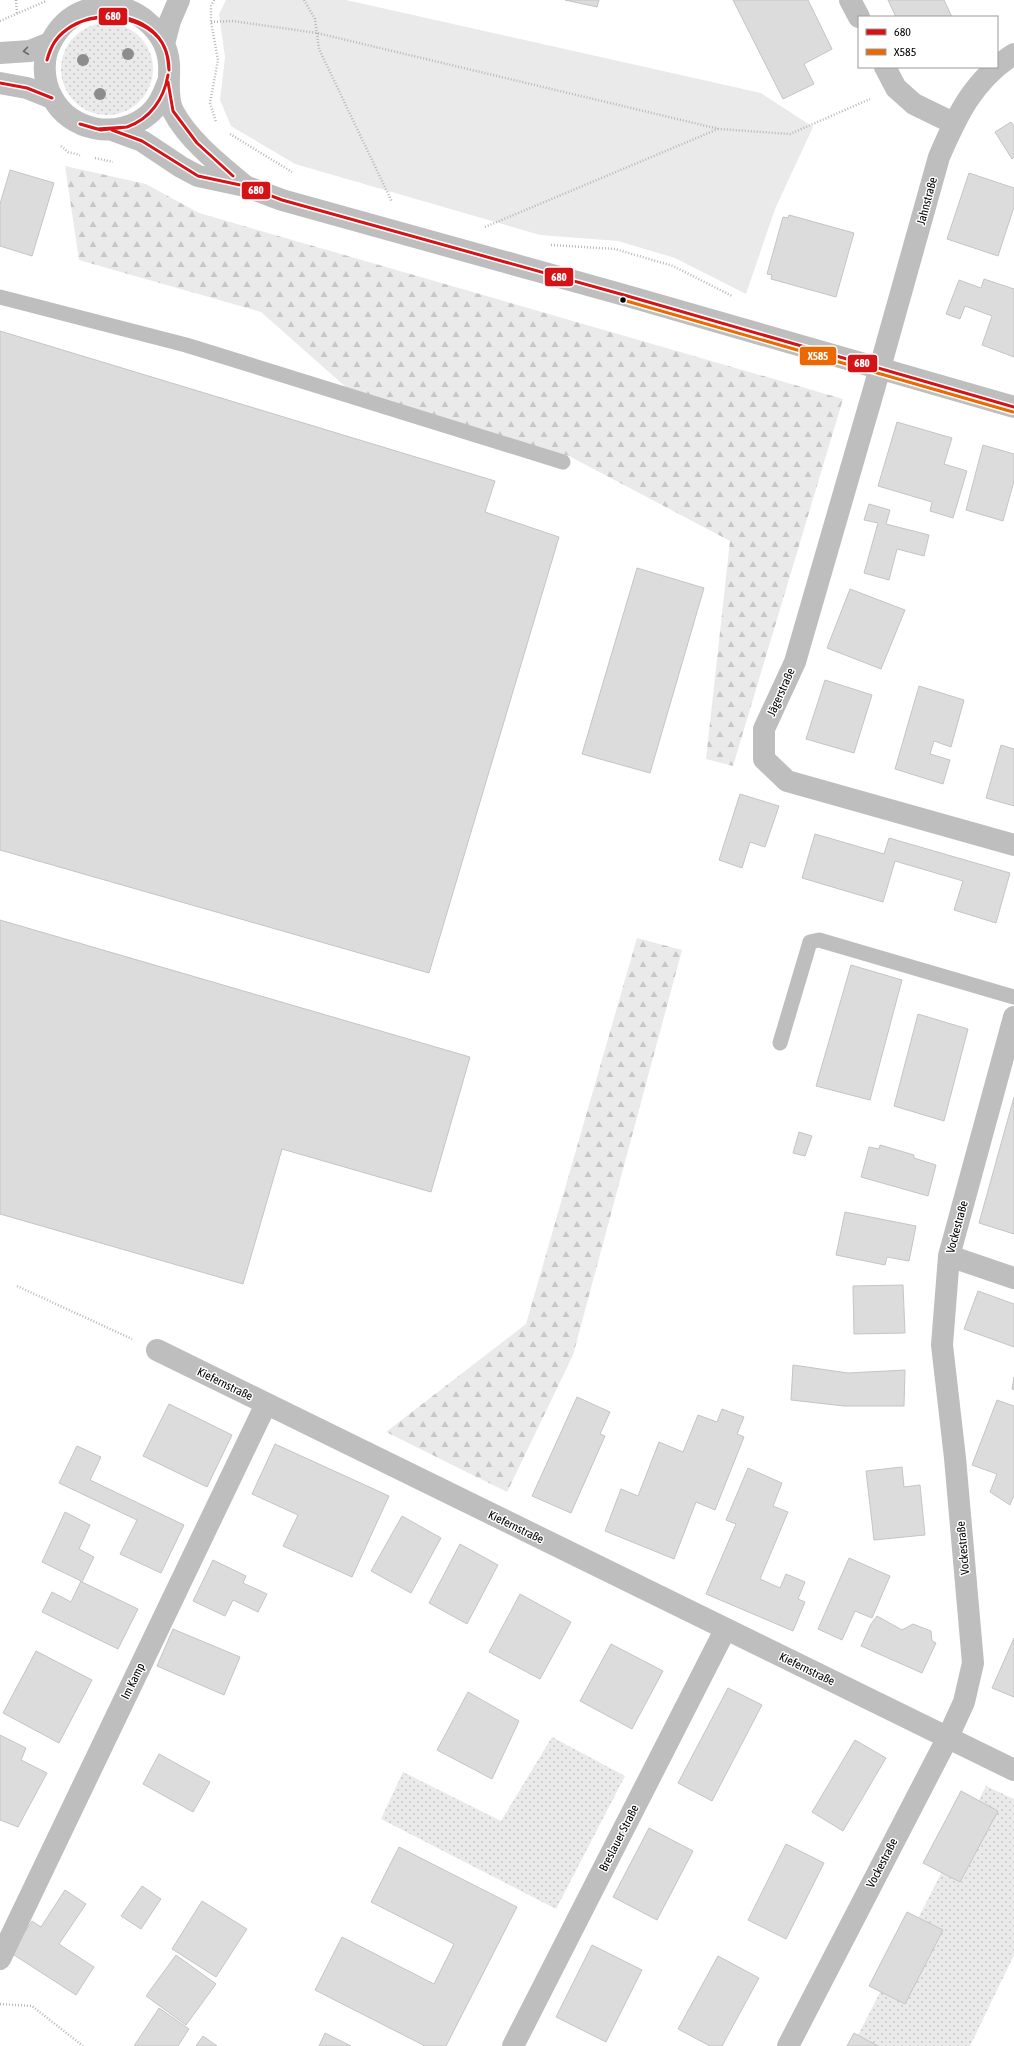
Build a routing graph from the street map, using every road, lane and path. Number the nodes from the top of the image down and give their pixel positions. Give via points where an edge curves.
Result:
1 (16, 0) edge
2 (49, 0) edge
3 (179, 0) edge
4 (214, 0) edge
5 (304, 0) edge
6 (850, 0) edge
7 (127, 4) edge
8 (17, 14) junction
9 (858, 16) edge
10 (0, 21) edge
11 (210, 22) junction
12 (317, 33) junction
13 (50, 43) junction
14 (164, 44) junction
15 (0, 53) edge
16 (1014, 54) edge
17 (998, 66) edge
18 (886, 68) edge
19 (995, 68) edge
20 (168, 82) junction
21 (0, 83) edge
22 (896, 88) junction
23 (52, 98) junction
24 (953, 123) junction
25 (218, 127) dead end
26 (719, 129) junction
27 (112, 130) junction
28 (225, 131) dead end
29 (298, 174) dead end
30 (245, 186) junction
31 (385, 199) dead end
32 (392, 202) junction
33 (399, 204) dead end
34 (478, 226) dead end
35 (485, 228) junction
36 (492, 230) dead end
37 (546, 244) dead end
38 (0, 297) edge
39 (736, 297) dead end
40 (880, 370) junction
41 (1014, 407) edge
42 (563, 462) dead end
43 (1014, 845) edge
44 (1014, 997) edge
45 (1014, 1017) edge
46 (780, 1043) dead end
47 (949, 1256) junction
48 (1014, 1278) edge
49 (16, 1286) dead end
50 (157, 1350) joint
51 (266, 1404) junction
52 (725, 1630) junction
53 (948, 1737) junction
54 (1014, 1770) edge
55 (0, 1958) edge
56 (0, 2004) edge
57 (83, 2046) edge
58 (513, 2046) edge
59 (788, 2046) edge

1 - 8 path
2 - 8 path
3 - 14 street
4 - 11 path
5 - 12 path via 315,20
6 - 9 street
7 - 13 street via 86,10 58,29
7 - 14 street via 133,12 146,20
8 - 10 path
11 - 12 path via 233,21
11 - 25 path via 218,60 210,103
12 - 26 path
12 - 32 path via 320,49
13 -> 15 street via 30,51
13 - 23 street via 45,71
14 - 20 street via 169,63
16 - 17 street, Jahnstraße
18 - 22 street
19 - 24 street, Jahnstraße via 970,93
20 - 27 street via 161,100 148,115 132,126
20 - 30 street via 173,111 197,143
21 - 23 street via 27,88
22 - 24 street via 914,104
22 - 26 path via 790,134
23 - 27 street via 63,112 77,123 94,129
24 - 40 street, Jahnstraße via 939,157
26 - 35 path
27 - 30 street via 142,141 198,176
28 - 29 path
30 - 40 street via 282,200 624,295
31 - 32 path
32 - 33 path
34 - 35 path
35 - 36 path
37 - 39 path via 622,251 673,266
38 - 42 lane via 186,345
40 - 41 street
40 - 43 street, Jägerstraße via 794,662 764,729 764,759 787,781
44 - 46 lane via 819,940 810,942
45 - 47 street, Vockestraße
47 - 48 street
47 - 53 street, Vockestraße via 942,1345 973,1663 964,1702
49 - 50 path
50 - 51 street, Kiefernstraße
51 - 52 street, Kiefernstraße
51 - 55 street, Im Kamp
52 - 53 street, Kiefernstraße
52 - 58 street, Breslauer Straße
53 - 54 street, Kiefernstraße
53 - 59 street, Vockestraße
56 - 57 path via 32,2006

